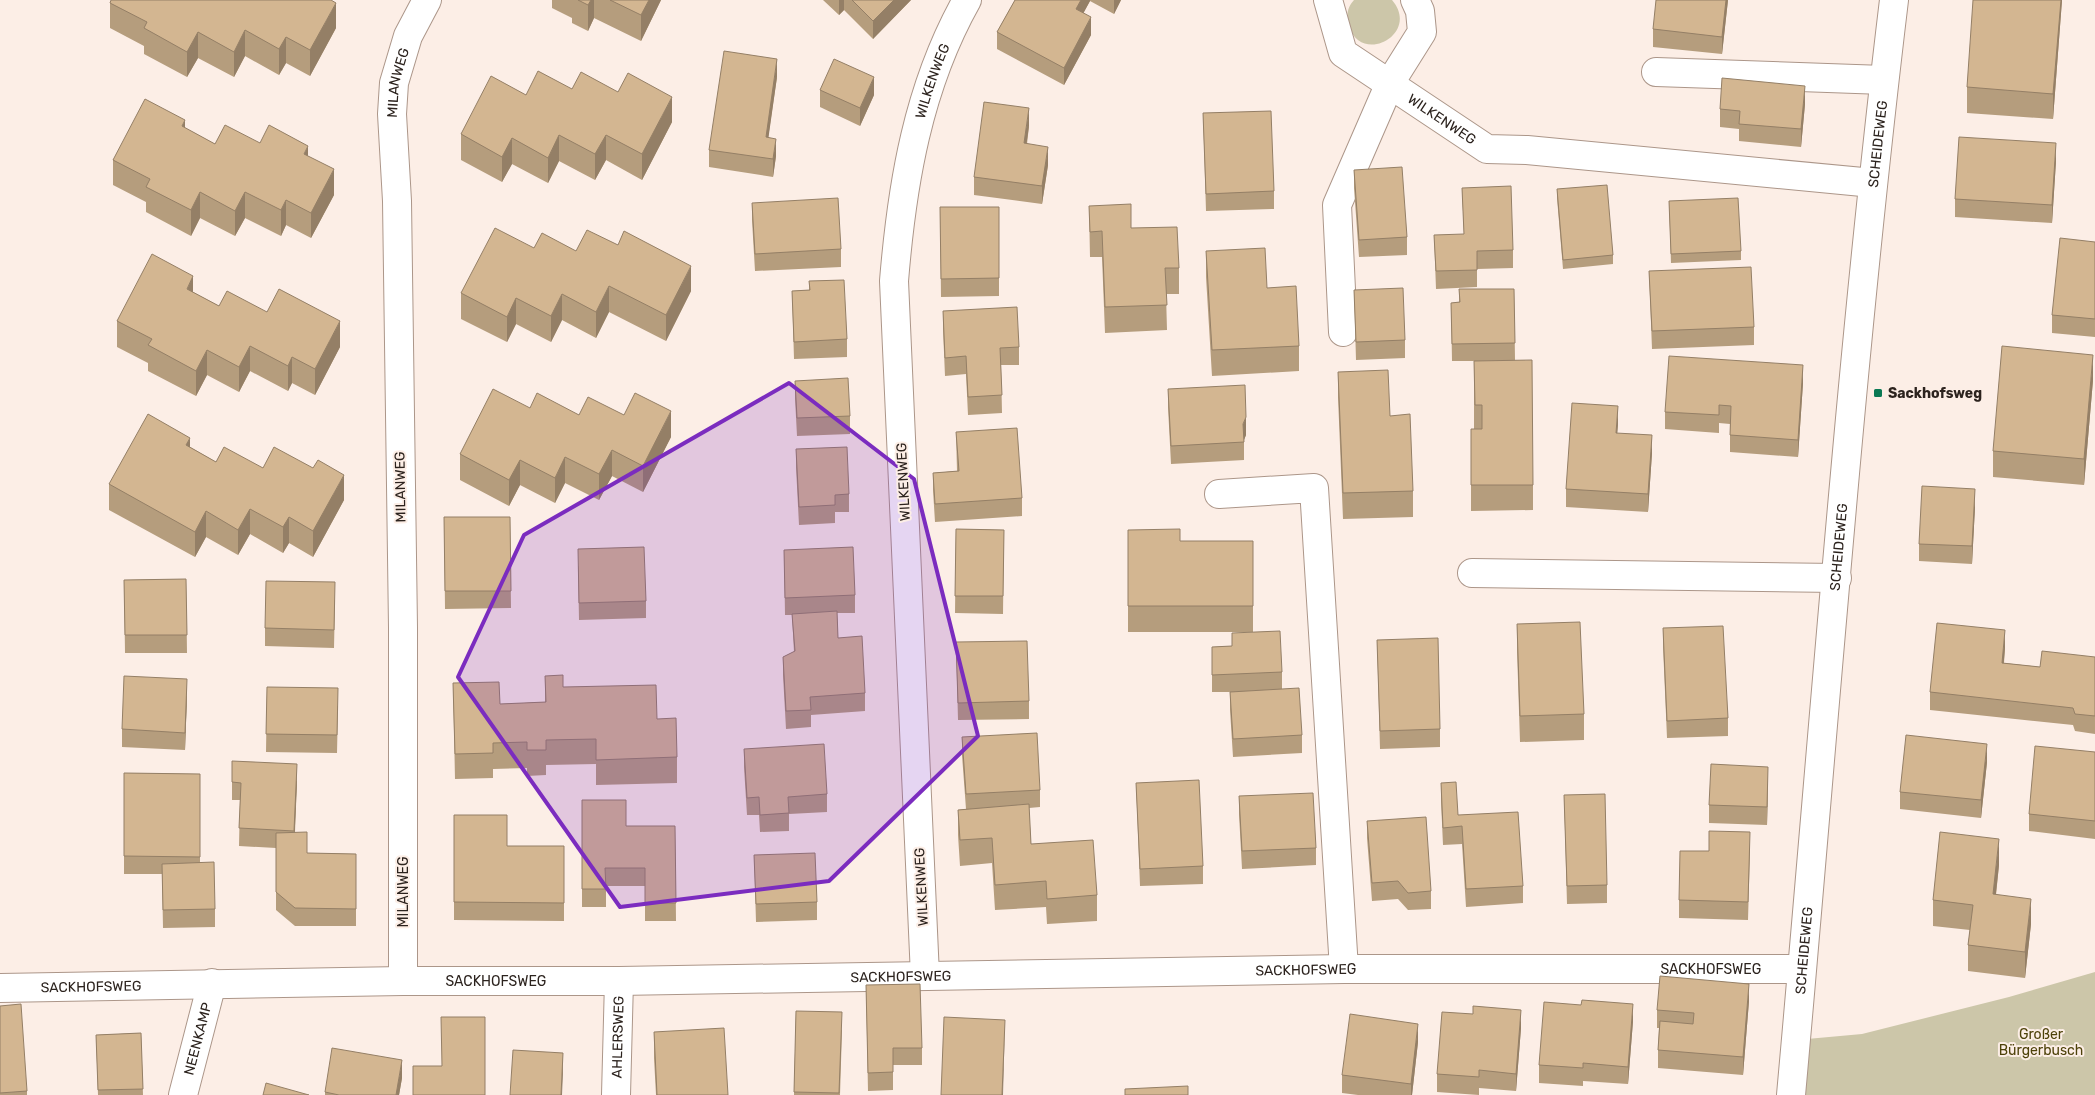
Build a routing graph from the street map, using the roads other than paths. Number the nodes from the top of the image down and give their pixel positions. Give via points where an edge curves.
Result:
1 (427, 0) edge
2 (968, 0) edge
3 (1328, 0) edge
4 (1415, 0) edge
5 (1894, 0) edge
6 (1656, 72) dead end
7 (1884, 80) junction
8 (1390, 83) junction
9 (1873, 184) junction
10 (1343, 332) dead end
11 (1219, 494) dead end
12 (1472, 573) dead end
13 (1837, 578) junction
14 (1801, 968) junction
15 (1344, 969) junction
16 (925, 976) junction
17 (403, 981) junction
18 (619, 981) junction
19 (212, 983) junction
20 (0, 988) edge
21 (183, 1095) edge
22 (616, 1095) edge
23 (1790, 1095) edge

1 - 17 street, MILANWEG via 408,36 394,83 392,114 397,201 403,628
2 - 16 street, WILKENWEG via 952,26 929,87 910,155 894,281
3 - 8 street, WILKENWEG via 1343,53
4 - 8 street via 1420,11 1422,32
5 - 7 street, SCHEIDEWEG
6 - 7 street
7 - 9 street, SCHEIDEWEG
8 - 9 street, WILKENWEG via 1487,149 1526,150
8 - 10 street via 1337,205
9 - 13 street, SCHEIDEWEG via 1848,418
11 - 15 street via 1314,488
12 - 13 street
13 - 14 street, SCHEIDEWEG
14 - 15 street, SACKHOFSWEG
14 - 23 street, SCHEIDEWEG
15 - 16 street, SACKHOFSWEG
16 - 18 street, SACKHOFSWEG
17 - 18 street, SACKHOFSWEG
17 - 19 street, SACKHOFSWEG
18 - 22 street, AHLERSWEG
19 - 20 street, SACKHOFSWEG
19 - 21 street, NEENKAMP

